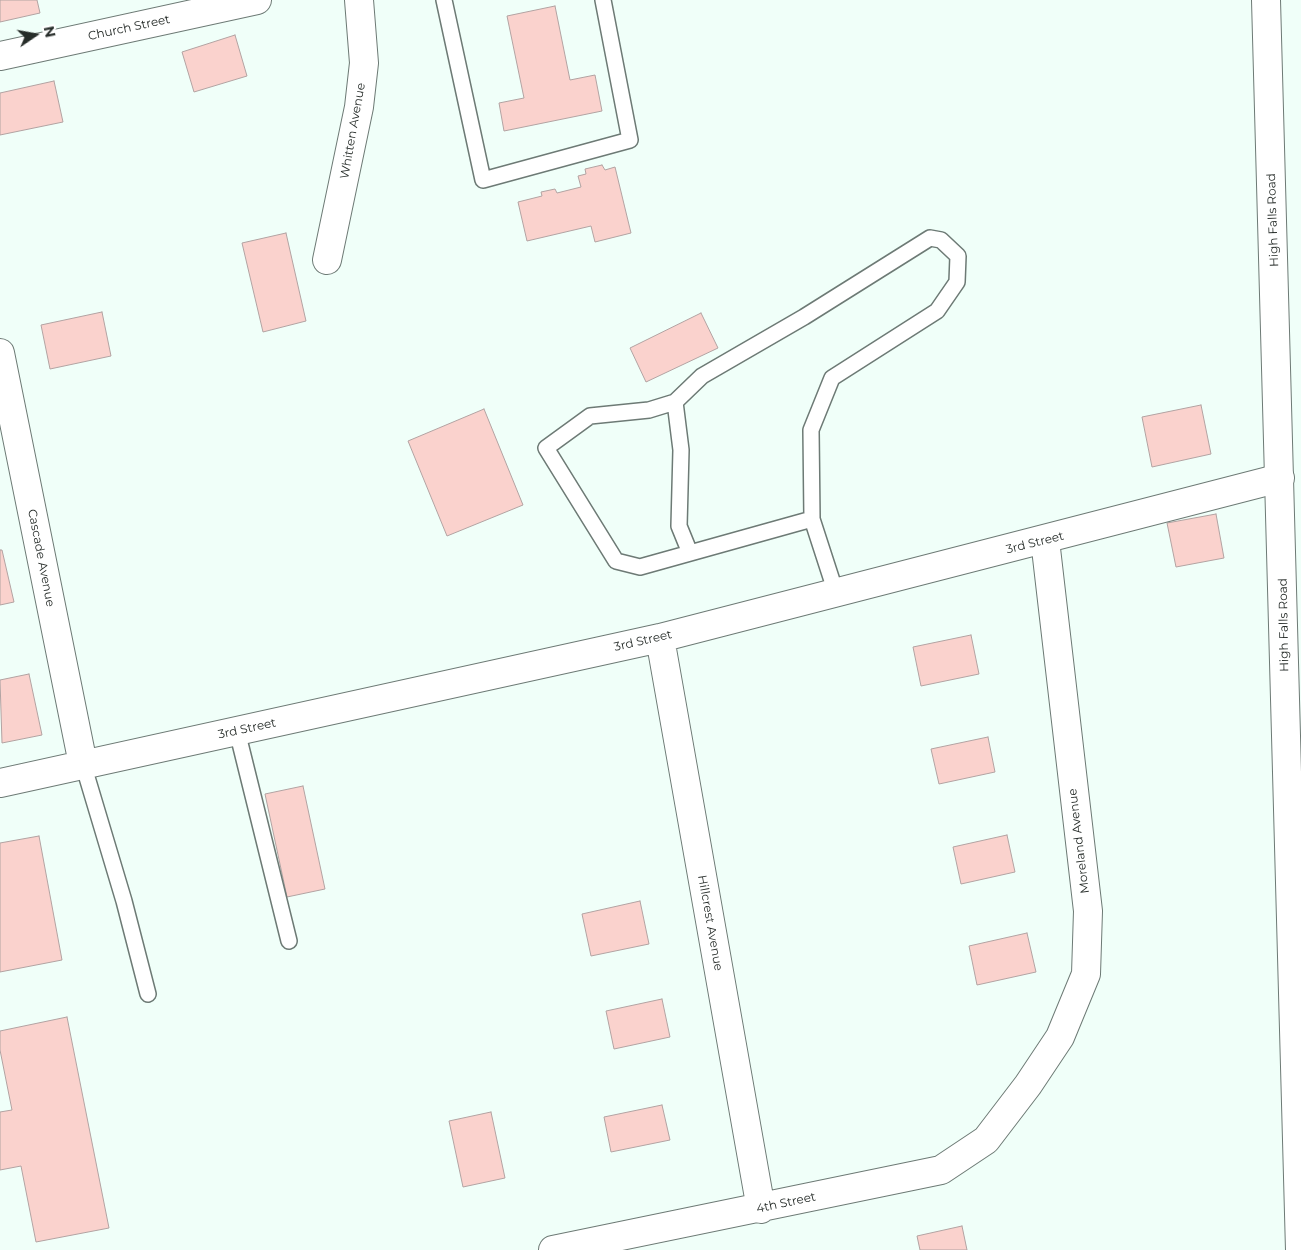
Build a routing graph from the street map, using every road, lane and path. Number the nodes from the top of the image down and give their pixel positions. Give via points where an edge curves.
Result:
1 (257, 0) edge
2 (359, 0) edge
3 (444, 0) edge
4 (603, 0) edge
5 (1266, 0) edge
6 (0, 56) edge
7 (327, 260) dead end
8 (0, 353) edge
9 (675, 402) junction
10 (1280, 478) junction
11 (812, 519) junction
12 (1045, 540) junction
13 (690, 553) junction
14 (836, 593) junction
15 (660, 638) junction
16 (237, 731) junction
17 (83, 764) junction
18 (0, 783) edge
19 (289, 941) dead end
20 (148, 994) dead end
21 (1001, 1120) joint
22 (761, 1209) junction
23 (553, 1250) edge
24 (1300, 1250) edge

1 - 6 street, Church Street
2 - 7 street, Whitten Avenue via 364,63 360,107
3 - 4 lane via 483,180 630,140
5 - 10 street, High Falls Road
8 - 17 street, Cascade Avenue
9 - 11 lane via 702,376 930,238 941,240 958,256 957,282 937,311 832,378 811,430
9 - 13 lane via 681,450 679,526
9 - 13 lane via 649,410 590,416 546,448 616,561 640,567
10 - 12 street, 3rd Street
10 - 24 street, High Falls Road
11 - 13 lane
11 - 14 lane
12 - 14 street, 3rd Street
12 - 21 street, Moreland Avenue via 1088,911 1086,974 1060,1037
14 - 15 street, 3rd Street
15 - 16 street, 3rd Street
15 - 22 street, Hillcrest Avenue
16 - 17 street, 3rd Street
16 - 19 lane
17 - 18 street, 3rd Street
17 - 20 lane
21 - 22 street, 4th Street via 986,1140 941,1170
22 - 23 street, 4th Street

